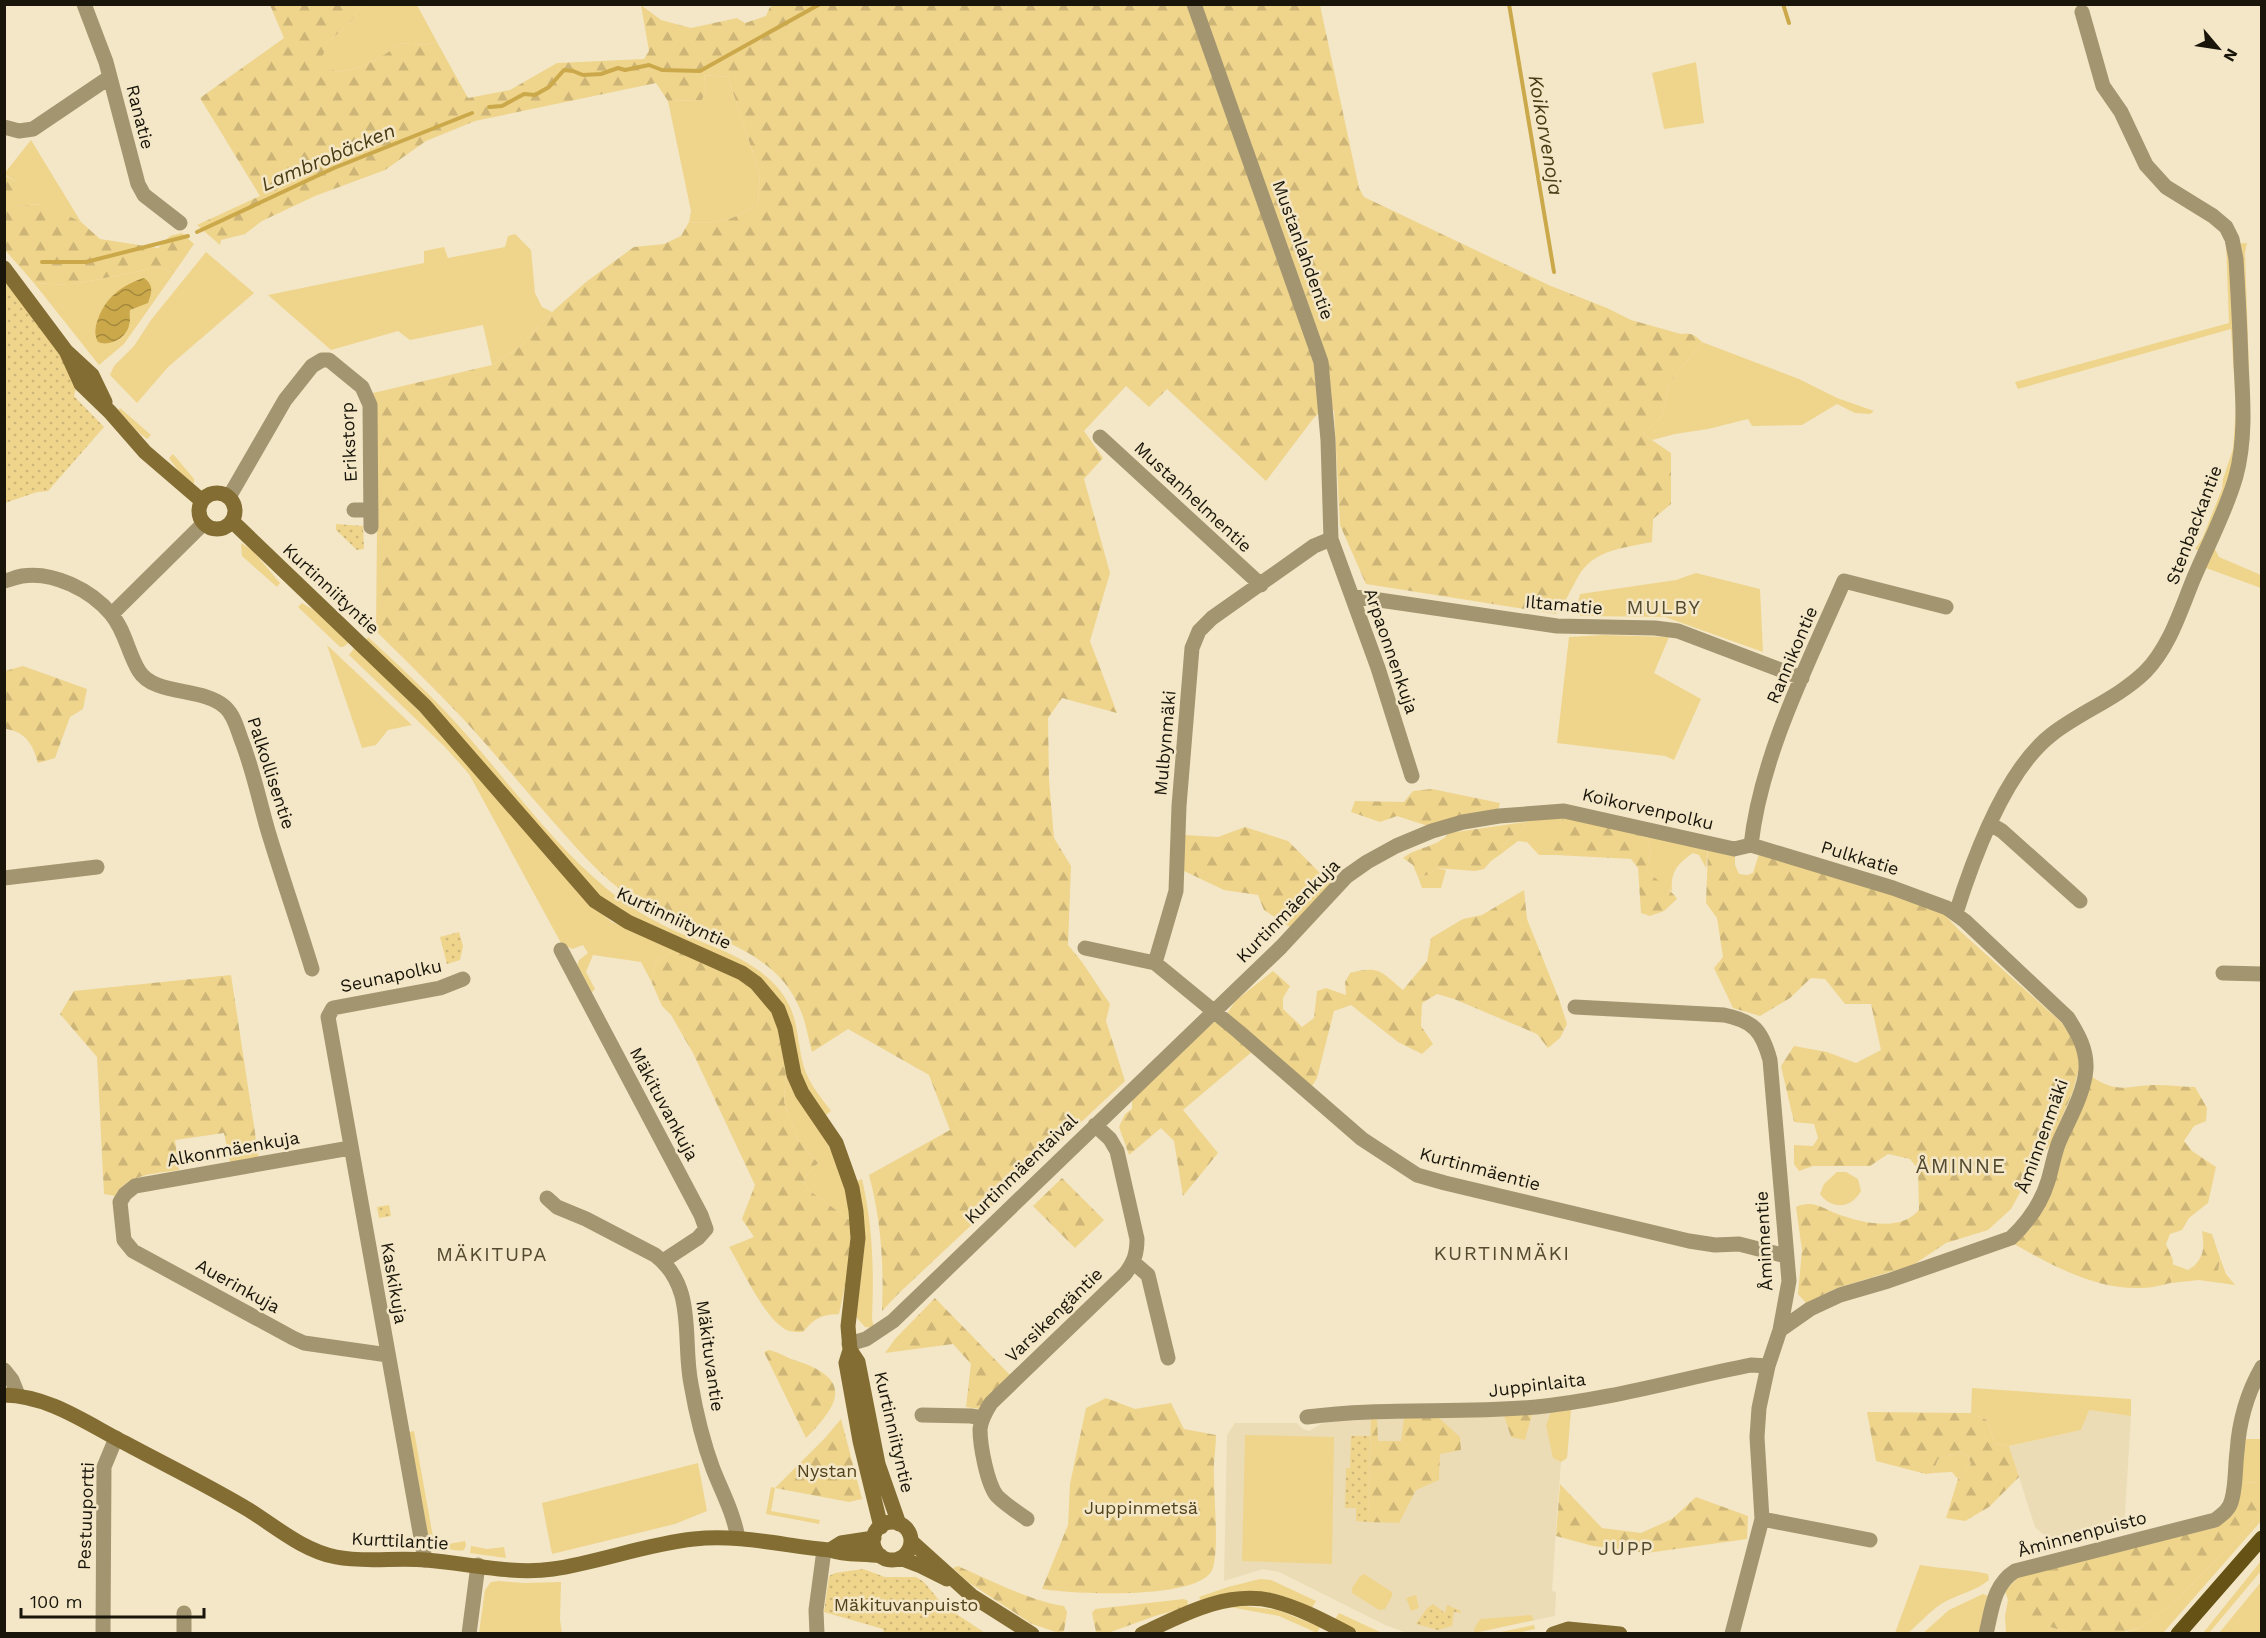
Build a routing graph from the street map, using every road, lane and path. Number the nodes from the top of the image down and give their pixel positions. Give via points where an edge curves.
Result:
1 (84, 4) edge
2 (1194, 4) edge
3 (2082, 12) dead end
4 (110, 77) junction
5 (4, 127) edge
6 (180, 223) dead end
7 (8, 273) edge
8 (1100, 437) dead end
9 (229, 497) junction
10 (202, 501) junction
11 (354, 510) dead end
12 (371, 510) junction
13 (232, 521) junction
14 (204, 523) junction
15 (371, 528) dead end
16 (1331, 539) junction
17 (4, 581) edge
18 (1261, 585) junction
19 (1352, 596) junction
20 (1946, 607) dead end
21 (112, 614) junction
22 (1802, 678) junction
23 (1412, 776) dead end
24 (1499, 816) joint
25 (1990, 824) junction
26 (1751, 845) junction
27 (97, 867) dead end
28 (4, 878) edge
29 (2080, 901) dead end
30 (1956, 913) junction
31 (1085, 948) dead end
32 (561, 950) dead end
33 (1155, 963) junction
34 (312, 969) dead end
35 (2223, 973) dead end
36 (2262, 974) edge
37 (463, 979) dead end
38 (1575, 1007) dead end
39 (1214, 1012) junction
40 (330, 1013) joint
41 (1095, 1125) junction
42 (350, 1148) junction
43 (563, 1193) dead end
44 (125, 1194) joint
45 (1786, 1256) junction
46 (663, 1261) junction
47 (1134, 1263) junction
48 (1780, 1330) junction
49 (850, 1347) junction
50 (387, 1355) junction
51 (1168, 1358) dead end
52 (1768, 1366) junction
53 (2262, 1366) edge
54 (4, 1370) edge
55 (11, 1395) edge
56 (922, 1415) dead end
57 (1307, 1417) dead end
58 (982, 1418) junction
59 (116, 1438) junction
60 (1027, 1519) dead end
61 (1762, 1519) junction
62 (899, 1524) junction
63 (877, 1532) junction
64 (738, 1538) junction
65 (2262, 1538) edge
66 (1870, 1540) dead end
67 (911, 1541) junction
68 (827, 1550) junction
69 (881, 1556) junction
70 (900, 1558) junction
71 (424, 1560) junction
72 (478, 1565) junction
73 (955, 1583) junction
74 (184, 1613) dead end
75 (2184, 1631) edge
76 (1597, 1632) edge
77 (103, 1634) edge
78 (184, 1634) edge
79 (469, 1634) edge
80 (817, 1634) edge
81 (1032, 1634) edge
82 (1142, 1634) edge
83 (1349, 1634) edge
84 (1553, 1634) edge
85 (1620, 1634) edge
86 (1732, 1634) edge
87 (1986, 1634) edge

1 - 4 street, Ranatie
2 - 16 street, Mustanlahdentie via 1321,362 1329,440
3 - 25 street, Stenbackantie via 2103,86 2121,112 2146,165 2166,187 2226,227 2232,239 2243,398 2240,455 2227,499 2162,649 2128,687 2050,735 2011,784
4 - 5 street via 33,129
4 - 6 street, Ranatie via 138,184 144,195
7 - 10 street via 66,351 81,384 145,452
8 - 18 street, Mustanhelmentie
9 - 10 street via 215,493
9 - 12 street, Erikstorp via 285,400 312,366 329,360 367,394
9 - 13 street via 235,506
10 - 14 street via 200,514
11 - 12 street
12 - 15 street, Erikstorp
13 - 14 street via 220,529
13 - 49 street, Kurtinniityntie via 425,706 595,901 628,922 742,973 768,995 786,1028 794,1076 836,1143 852,1188 858,1238 848,1326
14 - 21 street
16 - 18 street, Mulbynmäki via 1314,546
16 - 19 street, Arpaonnenkuja
17 - 21 street via 22,576 55,579 95,598
18 - 33 street, Mulbynmäki via 1212,618 1199,631 1192,648 1176,891
19 - 22 street, Iltamatie via 1557,626 1678,631
19 - 23 street, Arpaonnenkuja
20 - 22 street, Rannikontie via 1844,581
21 - 34 street, Palkollisentie via 139,672 147,679 214,700 233,716 254,772 268,831
22 - 26 street, Rannikontie via 1760,792
24 - 26 street, Koikorvenpolku via 1572,812 1734,849
24 - 39 street, Kurtinmäenkuja via 1432,831 1367,862 1347,876
25 - 29 street
25 - 30 street, Stenbackantie
26 - 30 street, Pulkkatie via 1893,888
27 - 28 street
30 - 48 street, Åminnenmäki via 2068,1018 2085,1050 2086,1069 2080,1094 2042,1196 2026,1224 2011,1238 1840,1295 1810,1309
31 - 33 street
32 - 46 street, Mäkituvankuja via 706,1228 698,1238
33 - 39 street
35 - 36 street
37 - 40 street, Seunapolku via 440,988 333,1008
38 - 45 street, Åminnentie via 1724,1016 1741,1019 1760,1033 1770,1060
39 - 41 street, Kurtinmäentaival
39 - 45 street, Kurtinmäentie via 1362,1139 1417,1175 1689,1241 1739,1244
40 - 42 street, Kaskikuja
41 - 47 street via 1117,1151 1137,1239
41 - 49 street, Kurtinmäentaival via 893,1321
42 - 44 street, Alkonmäenkuja via 135,1186
42 - 50 street, Kaskikuja
43 - 46 street, Mäkituvantie via 553,1207
44 - 50 street, Auerinkuja via 120,1202 124,1240 134,1251 304,1342
45 - 48 street, Åminnentie via 1789,1281
46 - 64 street, Mäkituvantie via 681,1290 687,1318 688,1368 702,1437 732,1510
47 - 51 street via 1149,1275
47 - 58 street, Varsikengäntie via 991,1403
48 - 52 street, Åminnentie
49 - 62 street, Kurtinniityntie via 858,1362 878,1464
49 - 63 street, Kurtinniityntie via 846,1363 866,1468 877,1503
50 - 71 street, Kaskikuja
52 - 57 street, Juppinlaita via 1751,1365 1585,1401 1537,1407
52 - 61 street, Åminnentie via 1757,1424
53 - 87 street, Åminnenpuisto via 2242,1414 2232,1499 2226,1512 2215,1520 2015,1571 1996,1591
54 - 55 street via 12,1380
55 - 59 street, Kurttilantie via 51,1404
56 - 58 street
58 - 60 street via 981,1438 993,1490
59 - 71 street, Kurttilantie via 311,1548 335,1557
59 - 77 street, Pestuuportti via 104,1467
61 - 66 street
61 - 86 street, Åminnentie
62 - 63 street
62 - 67 street via 908,1531
63 - 68 street, Kurttilantie
63 - 69 street via 875,1548
64 - 68 street, Kurttilantie
64 - 72 street, Kurttilantie via 668,1543 550,1569
65 - 75 main road
67 - 70 street via 908,1552
67 - 73 street
68 - 69 street, Kurttilantie via 842,1555
68 - 80 street via 816,1610
69 - 70 street via 890,1560
70 - 73 street
71 - 72 street, Kurttilantie
72 - 79 street
73 - 81 street
74 - 78 street
76 - 84 street via 1568,1629
76 - 85 street
82 - 83 street via 1222,1601 1247,1598 1292,1607

